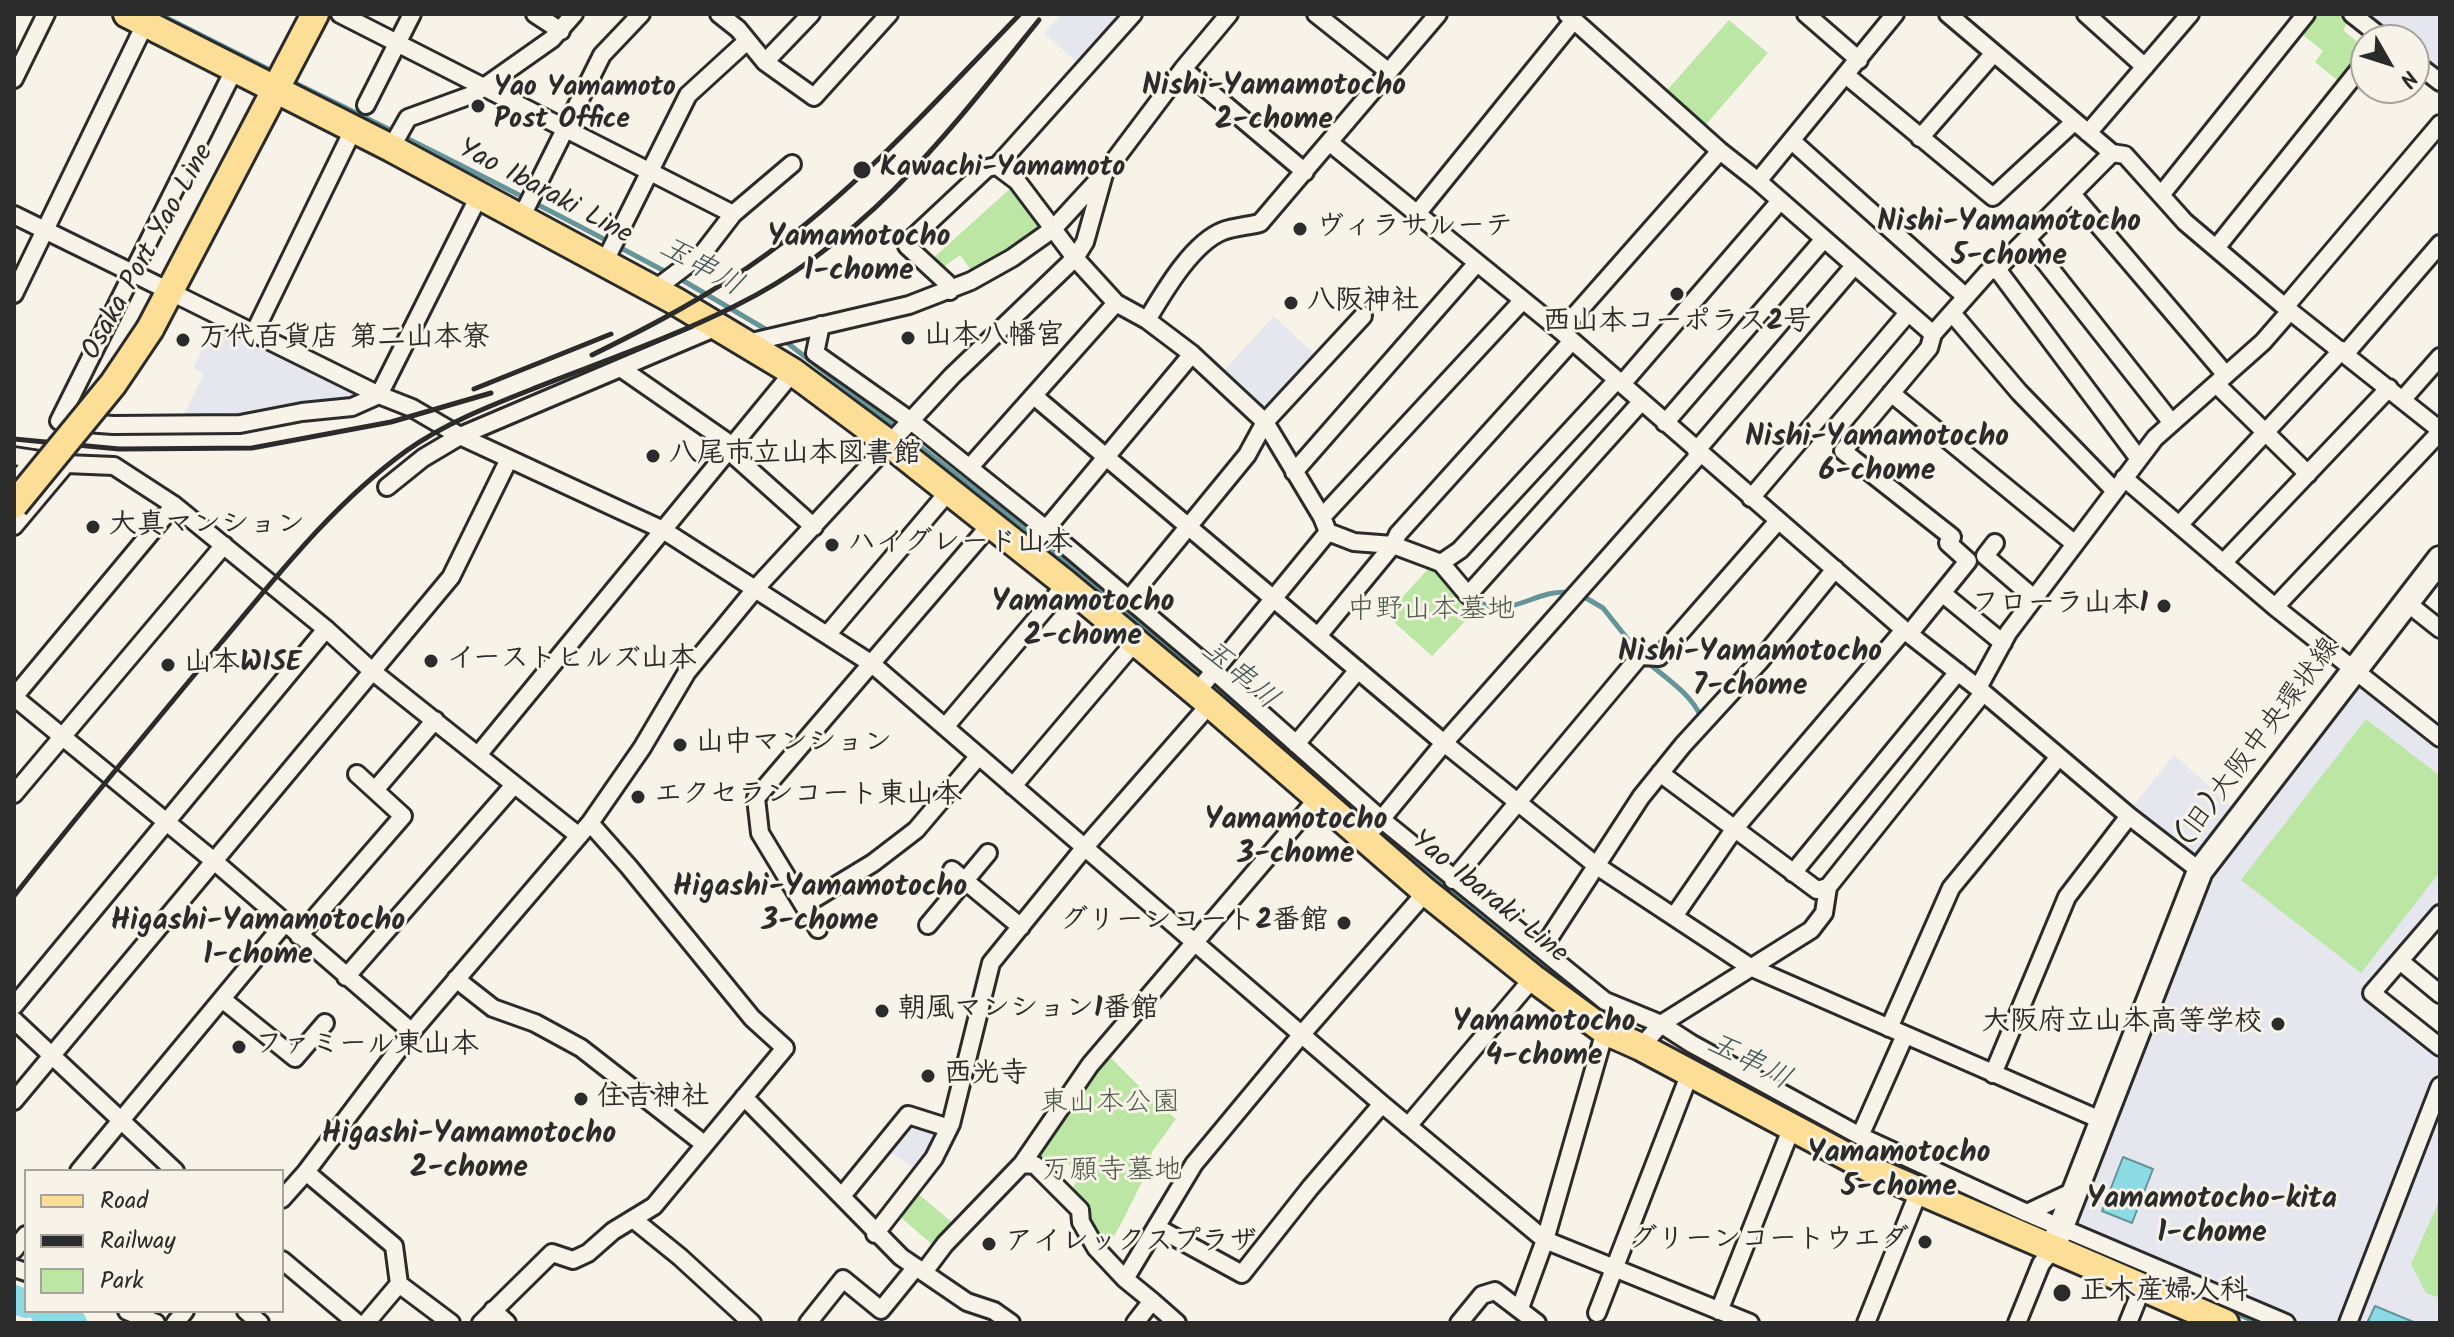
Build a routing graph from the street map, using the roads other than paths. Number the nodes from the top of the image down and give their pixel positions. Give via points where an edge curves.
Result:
1 (46, 14) edge
2 (315, 14) edge
3 (340, 14) edge
4 (412, 14) edge
5 (535, 14) edge
6 (574, 14) edge
7 (641, 14) edge
8 (719, 14) edge
9 (811, 14) edge
10 (865, 14) edge
11 (1133, 14) edge
12 (1229, 14) edge
13 (1316, 14) edge
14 (1438, 14) edge
15 (1806, 14) edge
16 (1895, 14) edge
17 (1948, 14) edge
18 (2086, 14) edge
19 (2190, 14) edge
20 (2306, 14) edge
21 (1570, 17) edge
22 (136, 18) edge
23 (884, 20) edge
24 (1967, 20) edge
25 (561, 31) junction
26 (747, 41) junction
27 (398, 44) junction
28 (1994, 53) junction
29 (1859, 60) junction
30 (765, 62) junction
31 (2145, 67) junction
32 (235, 68) junction
33 (1183, 69) junction
34 (1389, 72) junction
35 (1847, 76) junction
36 (14, 79) edge
37 (280, 80) junction
38 (2350, 81) edge
39 (485, 87) junction
40 (366, 105) dead end
41 (2074, 122) junction
42 (2440, 124) edge
43 (565, 127) junction
44 (353, 130) junction
45 (2088, 133) junction
46 (1920, 138) junction
47 (396, 139) junction
48 (1792, 141) junction
49 (1329, 142) junction
50 (1720, 151) junction
51 (2112, 153) junction
52 (792, 164) dead end
53 (997, 166) junction
54 (650, 170) junction
55 (1305, 172) junction
56 (1104, 174) junction
57 (1758, 181) junction
58 (2072, 194) junction
59 (2161, 195) junction
60 (479, 196) junction
61 (1780, 201) junction
62 (733, 214) junction
63 (14, 215) edge
64 (1416, 215) junction
65 (521, 218) junction
66 (1053, 229) junction
67 (45, 230) junction
68 (1824, 239) junction
69 (2027, 239) junction
70 (2440, 244) edge
71 (2216, 248) junction
72 (1075, 258) junction
73 (604, 263) junction
74 (1477, 263) junction
75 (1854, 266) junction
76 (1997, 269) junction
77 (131, 272) junction
78 (161, 287) dead end
79 (654, 290) junction
80 (950, 291) junction
81 (14, 294) edge
82 (181, 297) dead end
83 (1966, 297) junction
84 (1523, 300) junction
85 (1116, 303) junction
86 (2288, 309) junction
87 (1908, 313) junction
88 (1952, 313) junction
89 (1363, 316) dead end
90 (1147, 320) junction
91 (821, 325) junction
92 (717, 327) junction
93 (254, 333) junction
94 (1933, 334) junction
95 (1567, 336) junction
96 (743, 344) junction
97 (2344, 352) junction
98 (1192, 354) junction
99 (2440, 357) edge
100 (622, 369) junction
101 (793, 372) junction
102 (2221, 379) junction
103 (1619, 382) junction
104 (2389, 388) junction
105 (1891, 393) junction
106 (379, 395) junction
107 (1034, 396) junction
108 (2403, 399) junction
109 (1641, 402) junction
110 (1265, 422) junction
111 (1665, 423) junction
112 (2172, 423) junction
113 (2440, 431) edge
114 (902, 433) junction
115 (2264, 433) junction
116 (460, 436) junction
117 (731, 448) junction
118 (1698, 453) junction
119 (14, 456) edge
120 (1106, 457) junction
121 (34, 459) junction
122 (509, 459) junction
123 (2139, 459) junction
124 (66, 464) junction
125 (970, 467) junction
126 (1294, 472) junction
127 (2308, 474) junction
128 (14, 483) edge
129 (2119, 484) junction
130 (387, 487) dead end
131 (949, 491) junction
132 (1751, 498) junction
133 (14, 505) edge
134 (174, 505) junction
135 (1778, 521) junction
136 (991, 524) junction
137 (2180, 524) junction
138 (1325, 525) junction
139 (14, 526) edge
140 (814, 527) junction
141 (1189, 527) junction
142 (663, 530) junction
143 (1037, 539) junction
144 (1995, 543) dead end
145 (2075, 544) junction
146 (224, 545) junction
147 (1393, 545) junction
148 (2439, 561) edge
149 (1441, 563) junction
150 (2223, 563) junction
151 (1835, 569) junction
152 (1066, 584) junction
153 (756, 588) junction
154 (1942, 593) junction
155 (2034, 598) junction
156 (1129, 599) junction
157 (1274, 599) junction
158 (2406, 602) junction
159 (2275, 607) junction
160 (326, 629) junction
161 (2440, 629) edge
162 (1907, 632) junction
163 (827, 635) junction
164 (1318, 636) junction
165 (1135, 642) junction
166 (2003, 643) junction
167 (872, 664) junction
168 (2354, 668) junction
169 (1358, 670) junction
170 (372, 671) junction
171 (1958, 672) junction
172 (1207, 686) junction
173 (1981, 690) junction
174 (435, 720) junction
175 (945, 727) junction
176 (62, 736) junction
177 (2440, 738) edge
178 (1444, 743) junction
179 (1296, 744) junction
180 (478, 755) junction
181 (978, 757) junction
182 (2058, 758) junction
183 (1660, 773) junction
184 (357, 774) dead end
185 (514, 785) junction
186 (1013, 786) junction
187 (375, 790) junction
188 (14, 794) edge
189 (1318, 798) junction
190 (1518, 803) junction
191 (2129, 816) junction
192 (168, 823) junction
193 (1374, 828) junction
194 (1735, 828) junction
195 (585, 829) junction
196 (1085, 847) junction
197 (988, 853) dead end
198 (214, 861) junction
199 (1597, 866) junction
200 (2200, 871) junction
201 (1793, 873) junction
202 (958, 875) junction
203 (1453, 880) junction
204 (1828, 887) junction
205 (1426, 892) junction
206 (804, 905) junction
207 (2440, 914) edge
208 (1675, 915) junction
209 (284, 924) junction
210 (928, 925) dead end
211 (1021, 927) junction
212 (818, 929) dead end
213 (299, 936) junction
214 (1194, 941) junction
215 (1542, 949) junction
216 (2400, 961) junction
217 (1750, 967) junction
218 (346, 977) junction
219 (1533, 978) junction
220 (456, 979) junction
221 (2440, 994) edge
222 (222, 999) junction
223 (14, 1006) edge
224 (14, 1020) edge
225 (325, 1023) dead end
226 (1661, 1024) junction
227 (1605, 1031) junction
228 (412, 1032) junction
229 (1897, 1032) junction
230 (1302, 1034) junction
231 (1641, 1047) junction
232 (2440, 1047) edge
233 (52, 1055) junction
234 (1690, 1073) junction
235 (1993, 1074) junction
236 (2440, 1086) edge
237 (744, 1097) junction
238 (14, 1101) edge
239 (1382, 1104) junction
240 (122, 1120) junction
241 (2103, 1121) junction
242 (1408, 1126) junction
243 (1792, 1127) junction
244 (949, 1128) junction
245 (1860, 1136) junction
246 (704, 1144) junction
247 (1022, 1164) junction
248 (81, 1169) edge
249 (173, 1169) edge
250 (306, 1172) junction
251 (2078, 1190) junction
252 (1919, 1191) junction
253 (842, 1196) junction
254 (284, 1197) edge
255 (2027, 1213) junction
256 (633, 1219) junction
257 (1156, 1227) junction
258 (875, 1234) junction
259 (1545, 1240) junction
260 (2057, 1240) junction
261 (284, 1262) edge
262 (1613, 1268) junction
263 (920, 1270) junction
264 (1125, 1279) junction
265 (399, 1284) junction
266 (2142, 1288) junction
267 (1152, 1301) junction
268 (1520, 1308) junction
269 (493, 1310) junction
270 (1719, 1311) junction
271 (132, 1313) edge
272 (1597, 1313) dead end
273 (156, 1323) edge
274 (357, 1323) edge
275 (366, 1323) edge
276 (451, 1323) edge
277 (481, 1323) edge
278 (507, 1323) edge
279 (752, 1323) edge
280 (808, 1323) edge
281 (1011, 1323) edge
282 (1135, 1323) edge
283 (1177, 1323) edge
284 (1459, 1323) edge
285 (1537, 1323) edge
286 (1750, 1323) edge
287 (1866, 1323) edge
288 (2017, 1323) edge
289 (2128, 1323) edge
290 (2225, 1323) edge
291 (2286, 1323) edge
292 (2348, 1323) edge

1 - 36 street
2 - 37 main road, Osaka Port Yao Line
3 - 27 street
4 - 27 street
5 - 25 street
6 - 25 street
7 - 43 street via 602,55
8 - 26 street
9 - 30 street
10 - 23 street
11 - 53 street
12 - 33 street
13 - 34 street
14 - 34 street
15 - 29 street
16 - 29 street
17 - 24 street
18 - 31 street
19 - 31 street
20 - 59 street
21 - 50 street
21 - 64 street
22 - 32 main road, Yao Ibaraki Line
22 - 67 street
23 - 30 street via 814,97
24 - 28 street
25 - 39 street
26 - 30 street
26 - 54 street via 688,95
27 - 39 street
27 - 40 street
28 - 41 street
28 - 46 street
29 - 35 street
31 - 45 street
32 - 37 main road, Yao Ibaraki Line
32 - 77 street
33 - 55 street
33 - 56 street
34 - 49 street
35 - 46 street
35 - 48 street
37 - 44 main road, Yao Ibaraki Line
37 - 133 main road, Osaka Port Yao Line, bridge via 150,329 106,394
38 - 71 street
39 - 43 street
39 - 47 street via 408,118
41 - 45 street
41 - 46 street via 1993,197
42 - 86 street
43 - 54 street
43 - 65 street
44 - 47 main road, Yao Ibaraki Line
44 - 93 street
45 - 51 street
47 - 60 main road, Yao Ibaraki Line
48 - 57 street
48 - 83 street
49 - 55 street
49 - 64 street
50 - 57 street
50 - 95 street
51 - 58 street
51 - 59 street via 2125,155
52 - 62 street
53 - 66 street via 1017,181
53 - 80 street via 987,168 907,243
54 - 62 street
54 - 73 street
55 - 90 street via 1260,223 1221,232 1191,255
56 - 66 street
56 - 72 street via 1085,242
57 - 61 street
58 - 69 street
58 - 102 street
59 - 71 street
60 - 65 main road, Yao Ibaraki Line
60 - 106 street
61 - 68 street
61 - 103 street
62 - 79 street via 703,253
63 - 67 street
64 - 74 street
65 - 73 main road, Yao Ibaraki Line
66 - 72 street
66 - 80 street
67 - 77 street
67 - 81 street
68 - 75 street
68 - 111 street
69 - 76 street
69 - 112 street
70 - 97 street
71 - 86 street
72 - 85 street
72 - 114 street via 952,376
73 - 79 main road, Yao Ibaraki Line
74 - 84 street
74 - 126 street
75 - 87 street
75 - 118 street
76 - 83 street
76 - 123 street
77 - 78 street
77 - 106 street via 59,421 240,424 352,407
79 - 92 main road, Yao Ibaraki Line
80 - 91 street
82 - 93 street
83 - 88 street
84 - 95 street
84 - 138 street
85 - 90 street
85 - 107 street
86 - 97 street
86 - 102 street via 2263,342
87 - 94 street
87 - 132 street
88 - 94 street
88 - 129 street via 2010,383
89 - 110 street
90 - 98 street
91 - 96 street
91 - 114 street via 815,353
92 - 96 main road, Yao Ibaraki Line
92 - 100 street
93 - 106 street
94 - 105 street via 1929,348
95 - 103 street
95 - 147 street
96 - 101 main road, Yao Ibaraki Line
97 - 104 street
97 - 115 street
98 - 110 street
98 - 120 street
99 - 108 street
100 - 116 street
100 - 117 street
101 - 114 main road, Yao Ibaraki Line
101 - 117 street
102 - 112 street
102 - 115 street
103 - 109 street
103 - 149 street via 1460,550
104 - 108 street
104 - 127 street
105 - 145 street
105 - 154 street via 1843,451 1952,537 1948,543 1968,561
106 - 116 street
107 - 120 street
107 - 125 street
108 - 113 street
109 - 111 street
109 - 149 street via 1468,595
110 - 126 street
110 - 141 street via 1247,455
111 - 118 street
112 - 123 street
113 - 159 street
114 - 125 street
114 - 131 main road, Yao Ibaraki Line
114 - 140 street
115 - 127 street
115 - 137 street
116 - 122 street
116 - 130 street
117 - 140 street
117 - 142 street
118 - 132 street
118 - 178 street
119 - 121 street
120 - 141 street
120 - 143 street
121 - 124 street
121 - 128 street
122 - 142 street
122 - 170 street via 451,577
123 - 129 street
124 - 134 street via 114,466
124 - 139 street
125 - 143 street
126 - 138 street
127 - 150 street
129 - 137 street
129 - 145 street
131 - 136 main road, Yao Ibaraki Line
131 - 163 street
132 - 135 street
134 - 146 street
134 - 176 street via 14,697
135 - 151 street
135 - 190 street via 1659,657 1640,656
136 - 143 main road, Yao Ibaraki Line
136 - 167 street
137 - 150 street
138 - 147 street via 1354,542
138 - 157 street
140 - 153 street
141 - 156 street
141 - 157 street
142 - 153 street
142 - 180 street
143 - 152 main road, Yao Ibaraki Line
143 - 156 street
144 - 155 street via 1985,556
145 - 155 street
146 - 160 street
146 - 176 street
147 - 149 street
147 - 164 street
148 - 158 street, (旧)大阪中央環状線
150 - 159 street
151 - 162 street
151 - 183 street
152 - 165 main road, Yao Ibaraki Line
152 - 175 street
153 - 163 street
153 - 195 street via 687,672
154 - 162 street
154 - 166 street
155 - 166 street
156 - 172 street
157 - 164 street
157 - 172 street
158 - 161 street
158 - 168 street, (旧)大阪中央環状線
159 - 168 street
160 - 170 street
160 - 192 street
162 - 171 street
162 - 194 street
163 - 167 street
164 - 169 street
165 - 172 main road, Yao Ibaraki Line
165 - 186 street
166 - 173 street
167 - 175 street
167 - 206 street via 756,798 760,833
168 - 177 street
168 - 200 street, (旧)大阪中央環状線
169 - 178 street
169 - 179 street
170 - 174 street
170 - 198 street
171 - 173 street
171 - 201 street
172 - 179 street
172 - 189 main road, Yao Ibaraki Line
172 - 196 street
173 - 182 street
173 - 204 street
174 - 180 street
174 - 187 street
175 - 181 street
176 - 188 street
176 - 192 street
178 - 190 street
178 - 193 street
179 - 193 street
180 - 185 street
181 - 186 street
181 - 206 street via 916,830
182 - 191 street
182 - 229 street via 1951,888
183 - 194 street
183 - 199 street
184 - 187 street
185 - 195 street
185 - 218 street
186 - 196 street
187 - 213 street via 403,816
189 - 193 main road, Yao Ibaraki Line
189 - 214 street
190 - 199 street
190 - 203 street
191 - 200 street
191 - 235 street via 2067,897
192 - 198 street
192 - 223 street
193 - 203 street
193 - 205 main road, Yao Ibaraki Line
194 - 201 street
194 - 208 street
195 - 220 street
195 - 237 street via 752,1018 785,1048
196 - 211 street
196 - 214 street
197 - 202 street
198 - 209 street
198 - 233 street
199 - 208 street
199 - 215 street
200 - 241 street, (旧)大阪中央環状線
201 - 204 street via 1817,890
202 - 210 street
202 - 211 street
203 - 215 street
204 - 217 street via 1824,913 1811,930
205 - 219 main road, Yao Ibaraki Line
205 - 230 street
206 - 212 street
207 - 216 street
208 - 217 street
209 - 213 street
209 - 222 street
211 - 244 street via 991,963
213 - 218 street
214 - 230 street
214 - 247 street via 1090,1065
215 - 226 street via 1605,1001
216 - 221 street
216 - 232 street via 2372,993
217 - 226 street
217 - 229 street
218 - 228 street
219 - 227 main road, Yao Ibaraki Line
219 - 242 street
220 - 228 street
220 - 246 street via 493,1008 581,1048
222 - 225 street via 295,1058
222 - 240 street
224 - 233 street
226 - 231 street
226 - 245 street
227 - 231 main road, Yao Ibaraki Line
227 - 259 street
228 - 250 street
229 - 235 street
229 - 245 street
230 - 239 street
230 - 257 street via 1194,1164
231 - 234 main road, Yao Ibaraki Line
233 - 238 street
233 - 240 street
234 - 243 main road, Yao Ibaraki Line
234 - 262 street
235 - 241 street
236 - 292 street
237 - 246 street
237 - 253 street
239 - 242 street
239 - 257 street via 1242,1274
240 - 248 street
240 - 249 street
241 - 251 street, (旧)大阪中央環状線
242 - 259 street
243 - 252 main road, Yao Ibaraki Line
243 - 270 street
244 - 253 street via 908,1115
244 - 258 street via 934,1158
245 - 255 street
246 - 256 street via 654,1206
247 - 263 street
247 - 264 street via 1035,1165 1080,1210 1096,1248
250 - 254 street
250 - 265 street via 394,1246
251 - 255 street
251 - 260 street, (旧)大阪中央環状線
252 - 260 main road, Yao Ibaraki Line
252 - 287 street
253 - 258 street
255 - 260 street
256 - 269 street via 573,1260 552,1253
256 - 279 street
257 - 264 street
258 - 263 street
259 - 262 street
259 - 268 street
260 - 266 main road, Yao Ibaraki Line
260 - 288 street
260 - 291 street
261 - 274 street
262 - 270 street
262 - 272 street
263 - 280 street via 881,1310 843,1279
263 - 281 street
264 - 267 street
265 - 275 street
265 - 276 street
266 - 289 street
266 - 290 main road, Yao Ibaraki Line
267 - 282 street
267 - 283 street
268 - 284 street via 1495,1291 1482,1295
268 - 285 street
269 - 277 street
269 - 278 street
270 - 286 street
271 - 273 street

